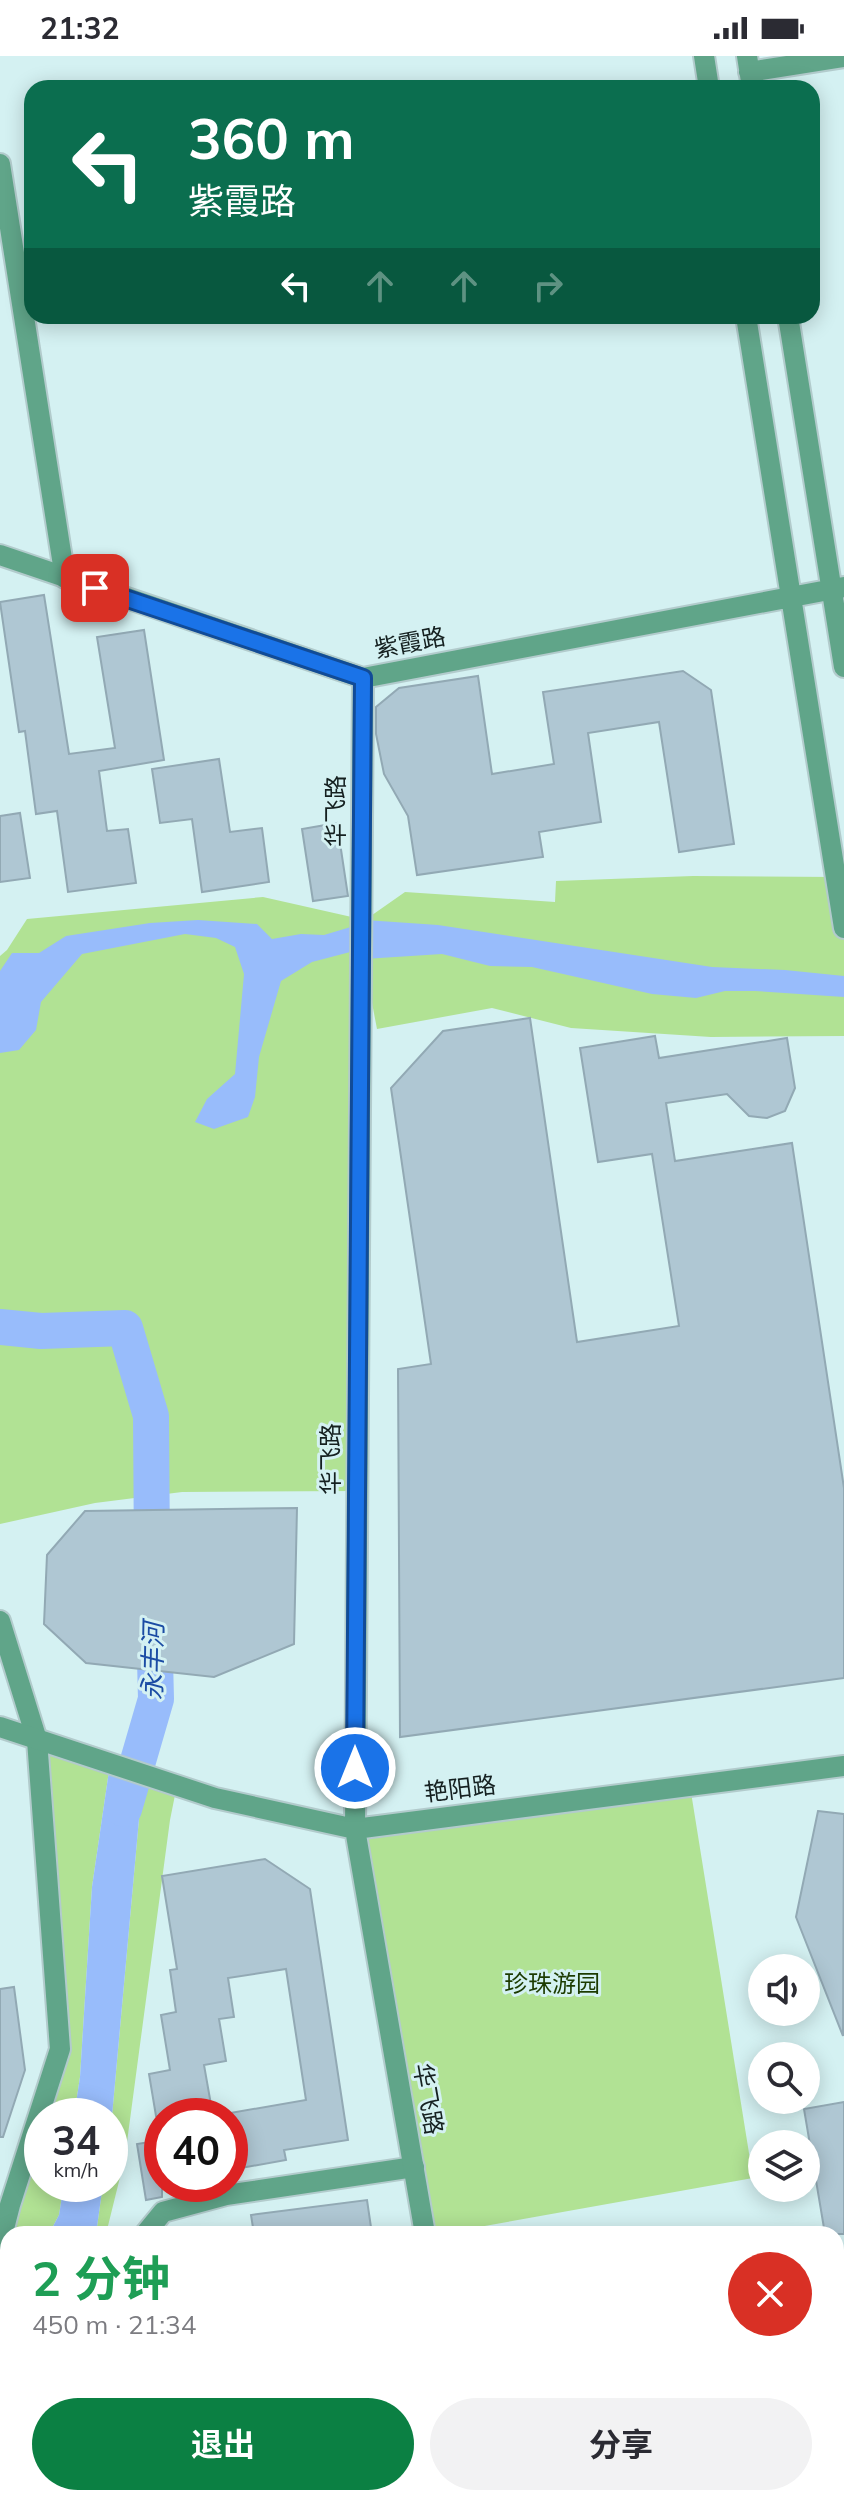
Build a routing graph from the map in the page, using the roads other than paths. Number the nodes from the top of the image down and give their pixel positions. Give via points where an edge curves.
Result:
1 (704, 56) edge
2 (844, 57) edge
3 (749, 72) edge
4 (708, 80) edge
5 (0, 164) edge
6 (24, 317) edge
7 (25, 324) edge
8 (747, 324) edge
9 (789, 324) edge
10 (0, 555) edge
11 (65, 578) junction
12 (838, 588) edge
13 (791, 597) junction
14 (844, 667) edge
15 (363, 678) junction
16 (844, 928) edge
17 (0, 1621) edge
18 (0, 1727) edge
19 (37, 1740) junction
20 (844, 1766) edge
21 (355, 1829) junction
22 (414, 2167) junction
23 (6, 2226) edge
24 (152, 2226) edge
25 (424, 2226) edge

1 - 4 street
2 - 3 street
5 - 6 street
7 - 11 street
8 - 13 street
9 - 12 street
10 - 11 street, 紫霞路
11 - 15 street, 紫霞路
12 - 13 street, 紫霞路
12 - 14 street
13 - 15 street, 紫霞路
13 - 16 street
15 - 21 street, 华飞路
17 - 19 street
18 - 19 street, 艳阳路
19 - 21 street, 艳阳路 via 215,1798
19 - 23 street via 60,2049
20 - 21 street, 艳阳路
21 - 22 street, 华飞路
22 - 24 street via 226,2195 163,2212
22 - 25 street, 华飞路

